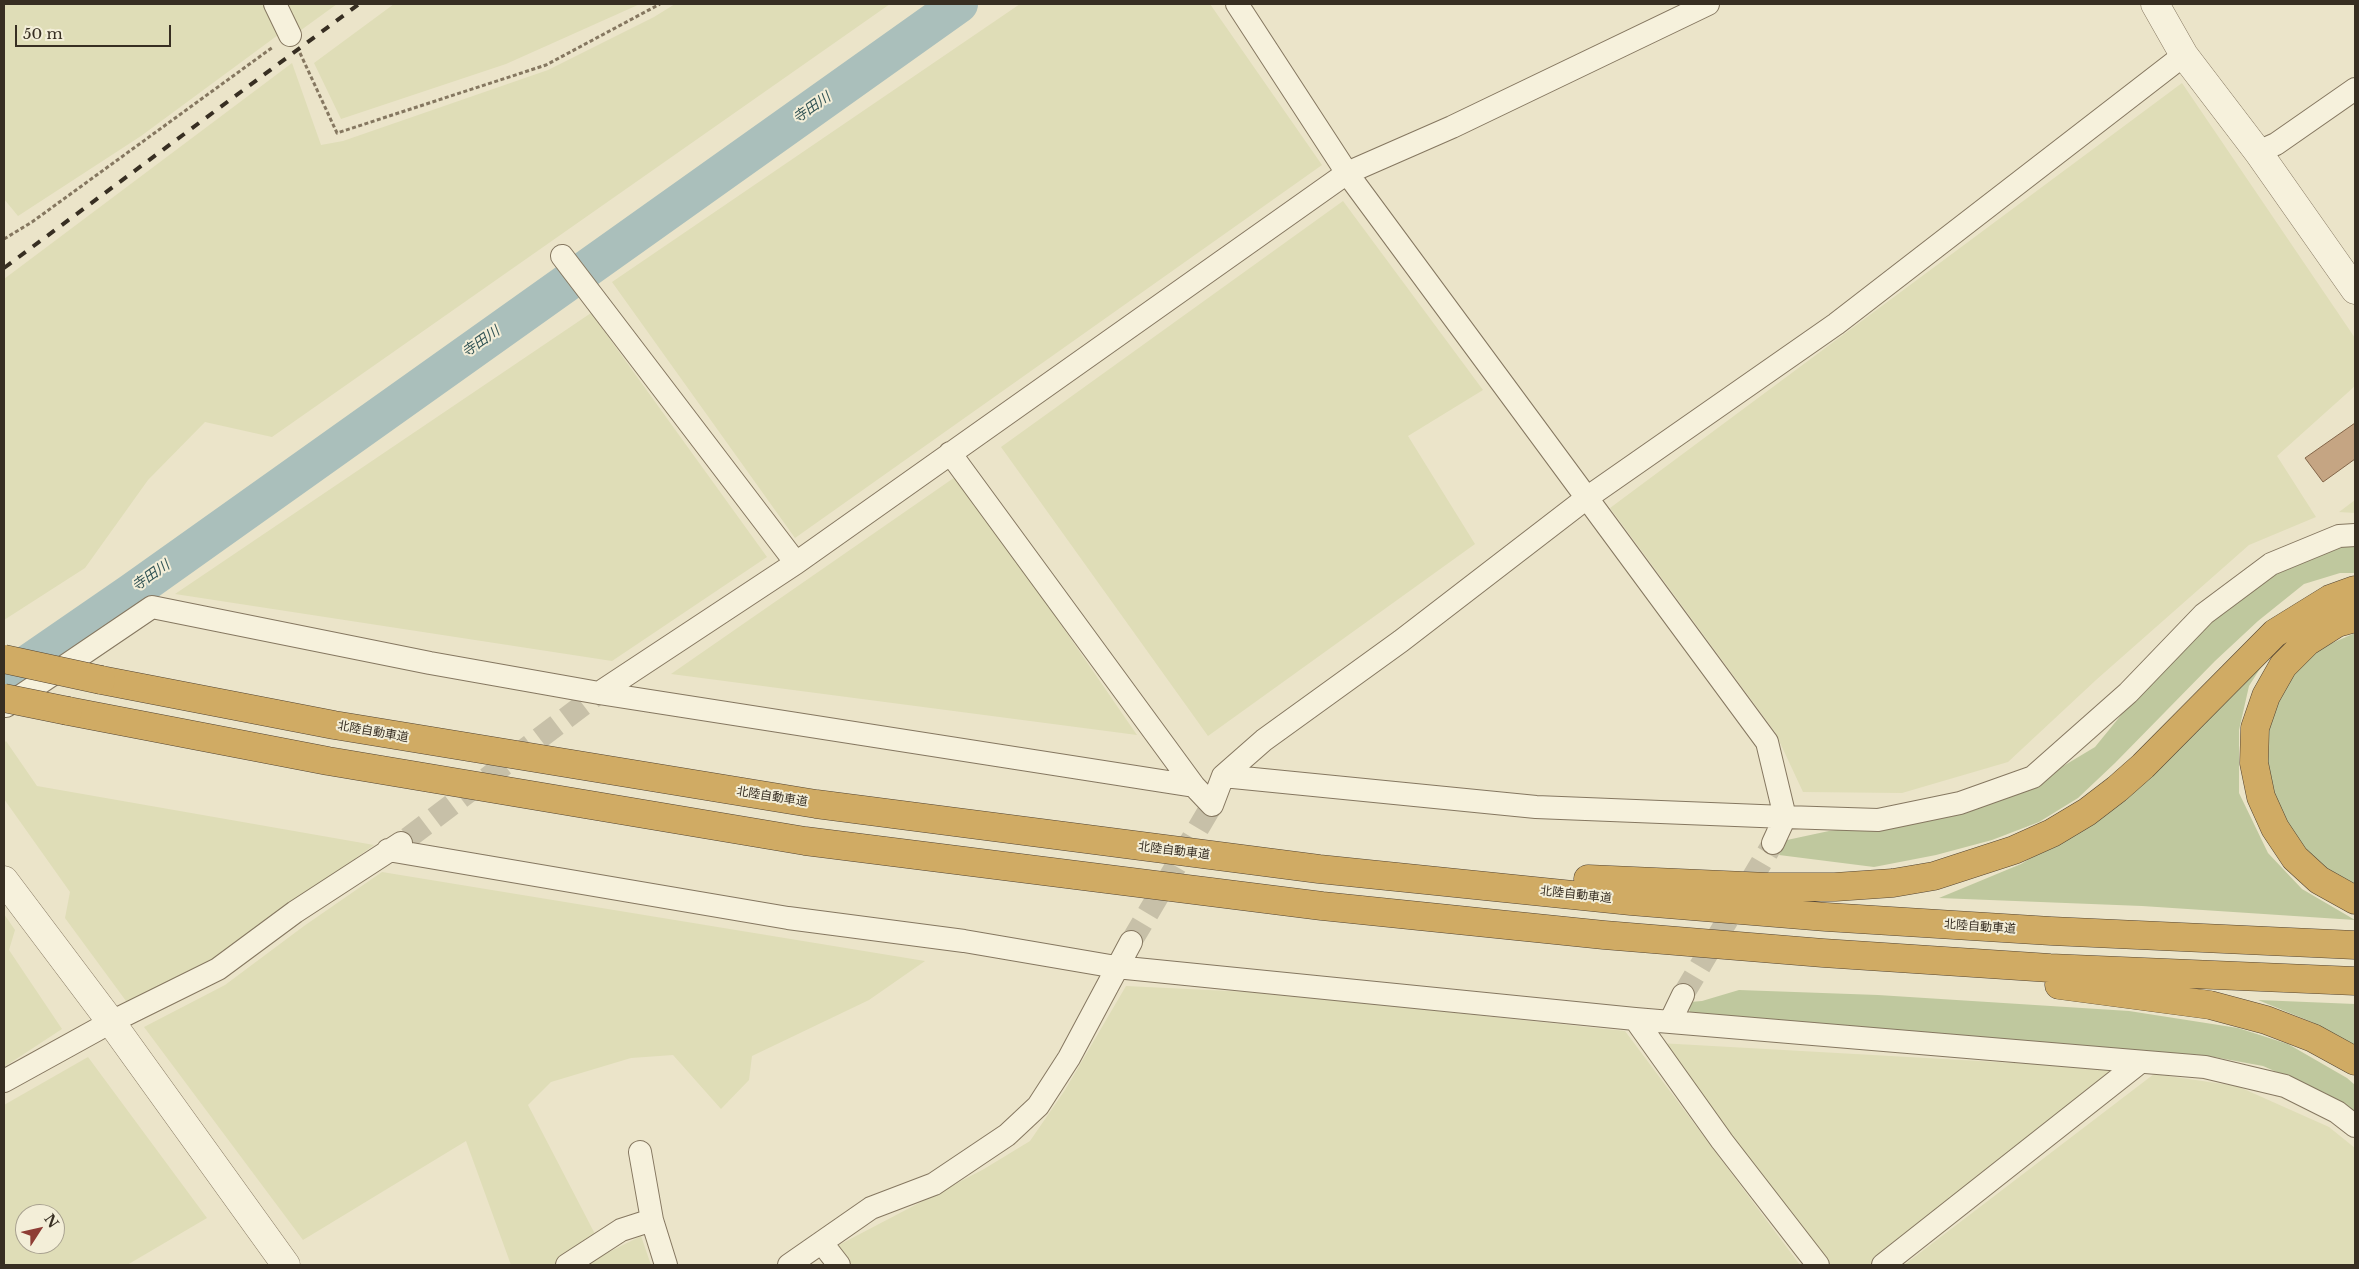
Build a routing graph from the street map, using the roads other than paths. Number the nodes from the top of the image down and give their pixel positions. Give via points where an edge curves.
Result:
1 (275, 4) edge
2 (1236, 4) edge
3 (1708, 4) edge
4 (2155, 4) edge
5 (290, 35) road end
6 (2184, 55) junction
7 (2355, 89) edge
8 (2258, 152) junction
9 (1347, 173) junction
10 (562, 256) dead end
11 (2355, 290) edge
12 (950, 453) junction
13 (1588, 497) junction
14 (2355, 534) edge
15 (796, 563) junction
16 (2355, 590) edge
17 (2355, 618) edge
18 (4, 659) edge
19 (599, 692) junction
20 (4, 698) edge
21 (4, 708) edge
22 (1223, 776) junction
23 (1194, 786) junction
24 (1785, 817) junction
25 (408, 838) tunnel mouth
26 (1773, 843) tunnel mouth
27 (388, 850) junction
28 (1319, 869) junction
29 (4, 880) edge
30 (2355, 900) edge
31 (1604, 935) junction
32 (1131, 942) tunnel mouth
33 (2355, 945) edge
34 (1116, 967) junction
35 (2355, 981) edge
36 (1683, 995) tunnel mouth
37 (1635, 1019) junction
38 (112, 1022) junction
39 (1670, 1022) junction
40 (2355, 1061) edge
41 (2139, 1063) junction
42 (4, 1082) edge
43 (2355, 1126) edge
44 (640, 1152) dead end
45 (652, 1220) junction
46 (822, 1243) junction
47 (286, 1265) edge
48 (567, 1265) edge
49 (666, 1265) edge
50 (788, 1265) edge
51 (839, 1265) edge
52 (1818, 1265) edge
53 (1883, 1265) edge

1 - 5 street
2 - 9 street
3 - 9 street via 1452,127
4 - 6 street
6 - 8 street
6 - 13 street via 1836,324
7 - 8 street via 2276,144
8 - 11 street
9 - 12 street
9 - 13 street
10 - 15 street
12 - 15 street
12 - 23 street
13 - 22 street via 1264,740
13 - 24 street via 1767,742
14 - 24 street via 2339,536 2271,564 2204,614 2128,693 2033,777 1960,803 1878,820
15 - 19 street
16 - 28 highway via 2330,599 2274,633 2143,766 2087,812 2014,850 1934,876 1893,883 1768,887
17 - 30 highway via 2337,623 2307,642 2283,666 2266,696 2255,728 2254,763 2261,797 2275,828 2295,858 2319,880
18 - 28 highway, 北陸自動車道, bridge via 334,726 816,804
19 - 21 street via 430,663 152,607
19 - 23 street
20 - 31 highway, bridge via 338,762 805,840 1322,906
22 - 23 street via 1212,805
22 - 24 street via 1536,808
24 - 26 street
25 - 27 street
27 - 34 street via 788,918 964,941
27 - 38 street via 218,969
28 - 33 highway, 北陸自動車道 via 1826,917
29 - 38 street
31 - 35 highway via 2050,968
31 - 40 highway via 1679,948 2046,983 2210,1005 2304,1034
32 - 34 street
34 - 37 street
34 - 46 street via 1069,1058 1038,1106 1013,1130 934,1184 871,1208
36 - 39 street
37 - 39 street
37 - 52 street via 1722,1141
38 - 42 street
38 - 47 street
39 - 41 street
41 - 43 street via 2205,1067 2285,1086 2337,1112
41 - 53 street
44 - 45 street
45 - 48 street via 621,1230
45 - 49 street
46 - 50 street
46 - 51 street

